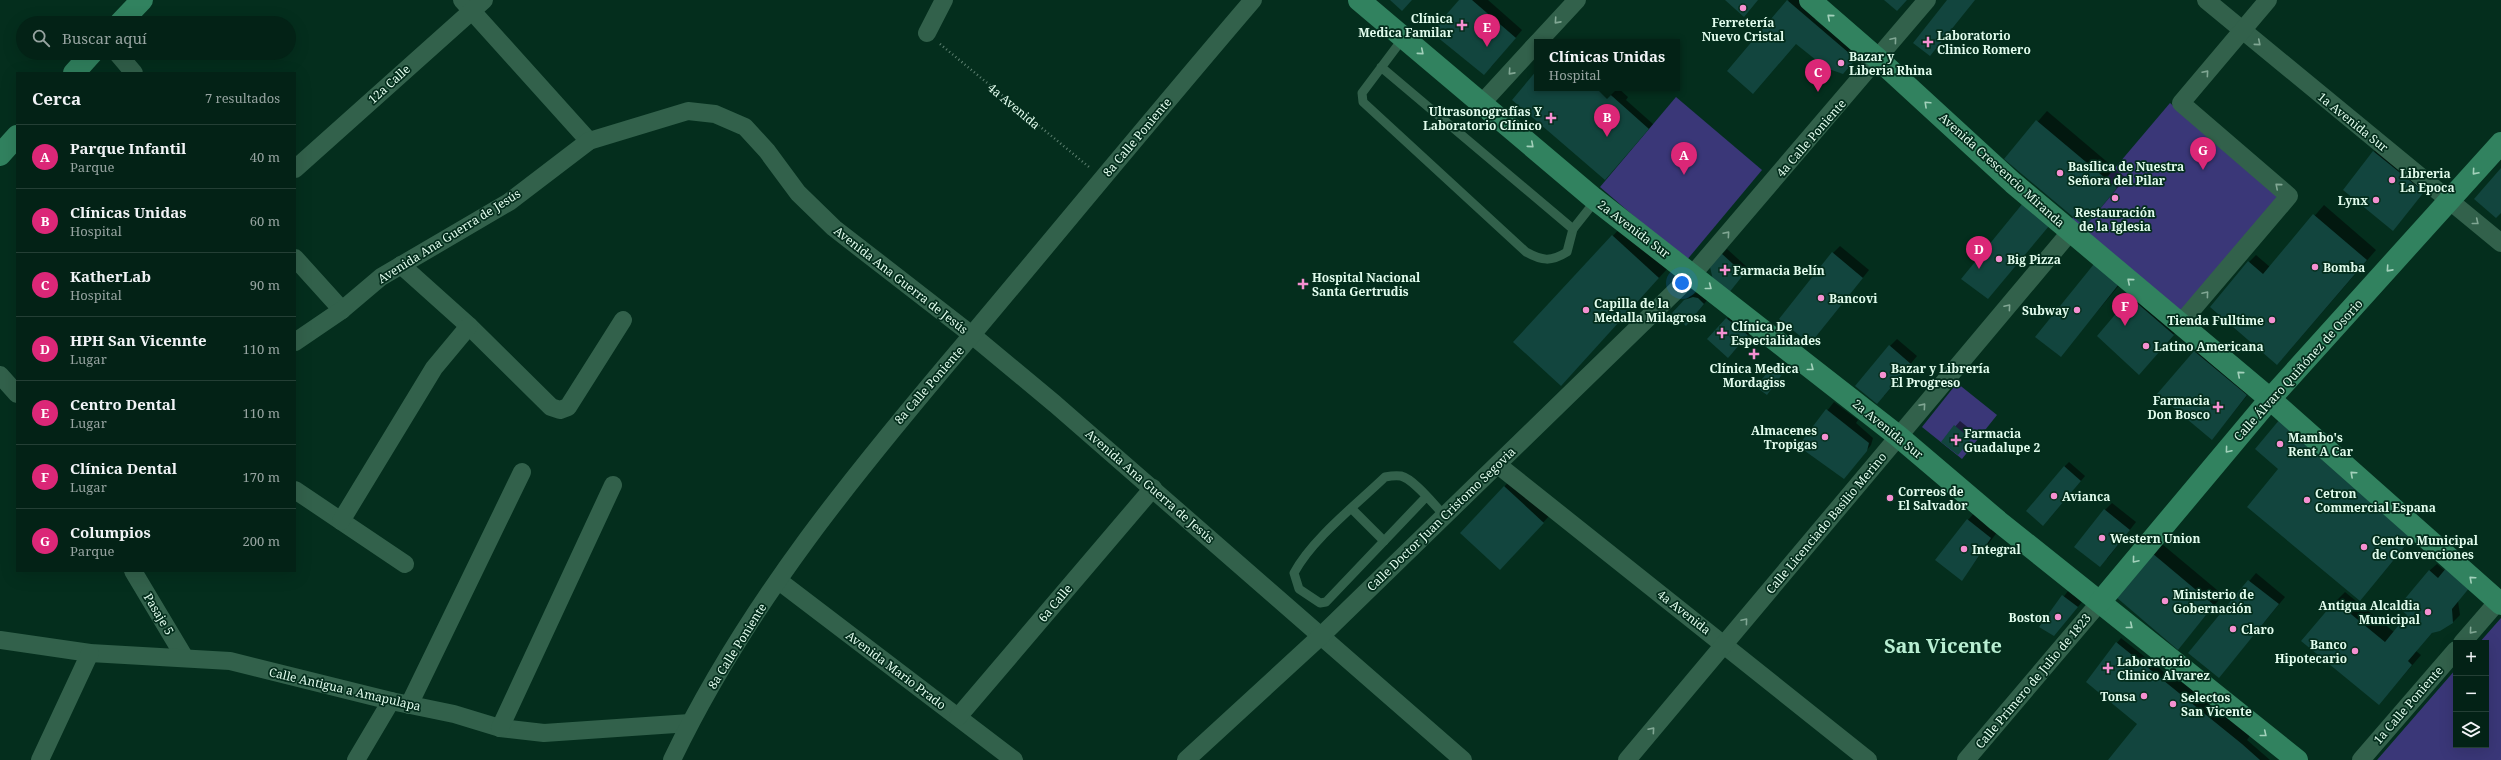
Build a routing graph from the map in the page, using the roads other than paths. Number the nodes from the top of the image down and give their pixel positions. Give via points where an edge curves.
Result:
1 (142, 0) edge
2 (944, 0) edge
3 (1253, 0) edge
4 (1359, 0) edge
5 (1576, 0) edge
6 (1810, 0) edge
7 (1927, 0) edge
8 (2206, 0) edge
9 (2268, 0) edge
10 (473, 4) edge
11 (127, 16) edge
12 (2243, 31) junction
13 (927, 33) road end
14 (1404, 37) junction
15 (1542, 39) edge
16 (1534, 47) edge
17 (1878, 59) junction
18 (86, 60) edge
19 (122, 60) edge
20 (1381, 67) junction
21 (75, 72) edge
22 (133, 72) edge
23 (1482, 103) junction
24 (16, 137) edge
25 (589, 141) junction
26 (2501, 143) edge
27 (0, 155) edge
28 (296, 168) edge
29 (1596, 200) junction
30 (2450, 201) junction
31 (1573, 229) junction
32 (2071, 231) junction
33 (2501, 243) edge
34 (296, 259) edge
35 (401, 265) junction
36 (1693, 274) junction
37 (342, 310) junction
38 (623, 320) dead end
39 (2180, 324) junction
40 (469, 326) junction
41 (972, 335) junction
42 (296, 341) edge
43 (0, 375) edge
44 (16, 393) edge
45 (2270, 400) junction
46 (1898, 436) junction
47 (1498, 465) junction
48 (522, 472) dead end
49 (613, 485) dead end
50 (1153, 488) junction
51 (296, 491) edge
52 (1426, 497) junction
53 (1352, 509) junction
54 (1445, 516) junction
55 (341, 521) junction
56 (1384, 541) junction
57 (405, 564) dead end
58 (134, 572) edge
59 (779, 581) junction
60 (2500, 601) edge
61 (2100, 602) junction
62 (1322, 635) junction
63 (0, 640) edge
64 (2465, 640) edge
65 (1725, 645) junction
66 (90, 653) junction
67 (2453, 653) edge
68 (185, 658) junction
69 (391, 701) junction
70 (409, 705) junction
71 (958, 717) junction
72 (690, 723) junction
73 (500, 728) junction
74 (40, 760) edge
75 (356, 760) edge
76 (672, 760) edge
77 (1014, 760) edge
78 (1186, 760) edge
79 (1463, 760) edge
80 (1627, 760) edge
81 (1868, 760) edge
82 (1966, 760) edge
83 (2297, 760) edge
84 (2361, 760) edge

1 - 11 main road
2 - 13 street
3 - 41 street, 8a Calle Poniente
4 - 14 main road, 2a Avenida Sur
5 -> 15 street
17 -> 6 main road, Avenida Crescencio Miranda
17 -> 7 street, 4a Calle Poniente
8 - 12 street, 1a Avenida Sur
9 - 12 street
10 - 25 street
10 - 28 street, 12a Calle
12 -> 30 street, 1a Avenida Sur
39 -> 12 street via 2289,196 2181,102
14 - 20 lane
14 -> 23 main road, 2a Avenida Sur
16 -> 23 street
32 -> 17 main road, Avenida Crescencio Miranda via 2013,183
36 -> 17 street, 4a Calle Poniente
18 - 21 main road
19 - 22 street
20 - 31 lane
20 - 31 lane via 1362,93 1363,102 1526,252 1542,260 1556,259 1567,252
23 -> 29 main road, 2a Avenida Sur
24 - 27 main road
25 - 35 street, Avenida Ana Guerra de Jesús via 509,202
25 - 41 street, Avenida Ana Guerra de Jesús via 688,111 715,114 745,128 767,151 798,193 834,228
26 -> 30 main road, Calle Álvaro Quiñónez de Osorio
29 - 31 lane
29 - 36 main road, 2a Avenida Sur
30 -> 33 street, 1a Avenida Sur
30 -> 45 main road, Calle Álvaro Quiñónez de Osorio
39 -> 32 main road, Avenida Crescencio Miranda
46 -> 32 street, Calle Licenciado Basilio Merino
34 - 37 street
35 - 37 street, Avenida Ana Guerra de Jesús via 381,277
35 - 40 street
36 -> 46 main road, 2a Avenida Sur
36 - 47 street, Calle Doctor Juan Cristomo Segovia
37 - 42 street, Avenida Ana Guerra de Jesús
38 - 40 street via 568,407 560,410 552,407
45 -> 39 main road, Avenida Crescencio Miranda
40 - 55 street via 434,368
41 - 50 street, Avenida Ana Guerra de Jesús
41 - 59 street, 8a Calle Poniente via 897,421 833,502
43 - 44 street
60 -> 45 main road, Avenida Crescencio Miranda
45 -> 61 main road, Calle Álvaro Quiñónez de Osorio
46 - 61 main road, 2a Avenida Sur via 1998,522
65 -> 46 street, Calle Licenciado Basilio Merino
47 - 54 street, Calle Doctor Juan Cristomo Segovia
47 - 65 street, 4a Avenida
48 - 70 street
49 - 73 street
50 - 62 street, Avenida Ana Guerra de Jesús
50 - 71 street, 6a Calle
51 - 55 street
52 - 53 lane via 1402,476 1385,477
52 - 54 lane
52 - 56 lane
53 - 56 lane
53 - 56 lane via 1298,564 1294,573 1299,589 1320,603 1326,602
54 - 62 street, Calle Doctor Juan Cristomo Segovia
55 - 57 street
58 - 68 street, Pasaje 5
59 - 71 street, Avenida Mario Prado
59 - 72 street, 8a Calle Poniente via 736,643
60 -> 64 street
61 - 82 street, Calle Primero de Julio de 1823
61 -> 83 main road, 2a Avenida Sur
62 - 78 street, Calle Doctor Juan Cristomo Segovia
62 - 79 street, Avenida Ana Guerra de Jesús
63 - 66 street, Calle Antigua a Amapulapa
80 -> 65 street, Calle Licenciado Basilio Merino
65 - 81 street, 4a Avenida
66 - 68 street, Calle Antigua a Amapulapa
66 - 74 street
67 - 84 street, 1a Calle Poniente
68 - 69 street, Calle Antigua a Amapulapa via 230,661
69 - 70 street, Calle Antigua a Amapulapa
69 - 75 street
70 - 73 street, Calle Antigua a Amapulapa via 454,714
71 - 77 street, Avenida Mario Prado
72 - 73 street, Calle Antigua a Amapulapa via 544,733
72 - 76 street, 8a Calle Poniente

